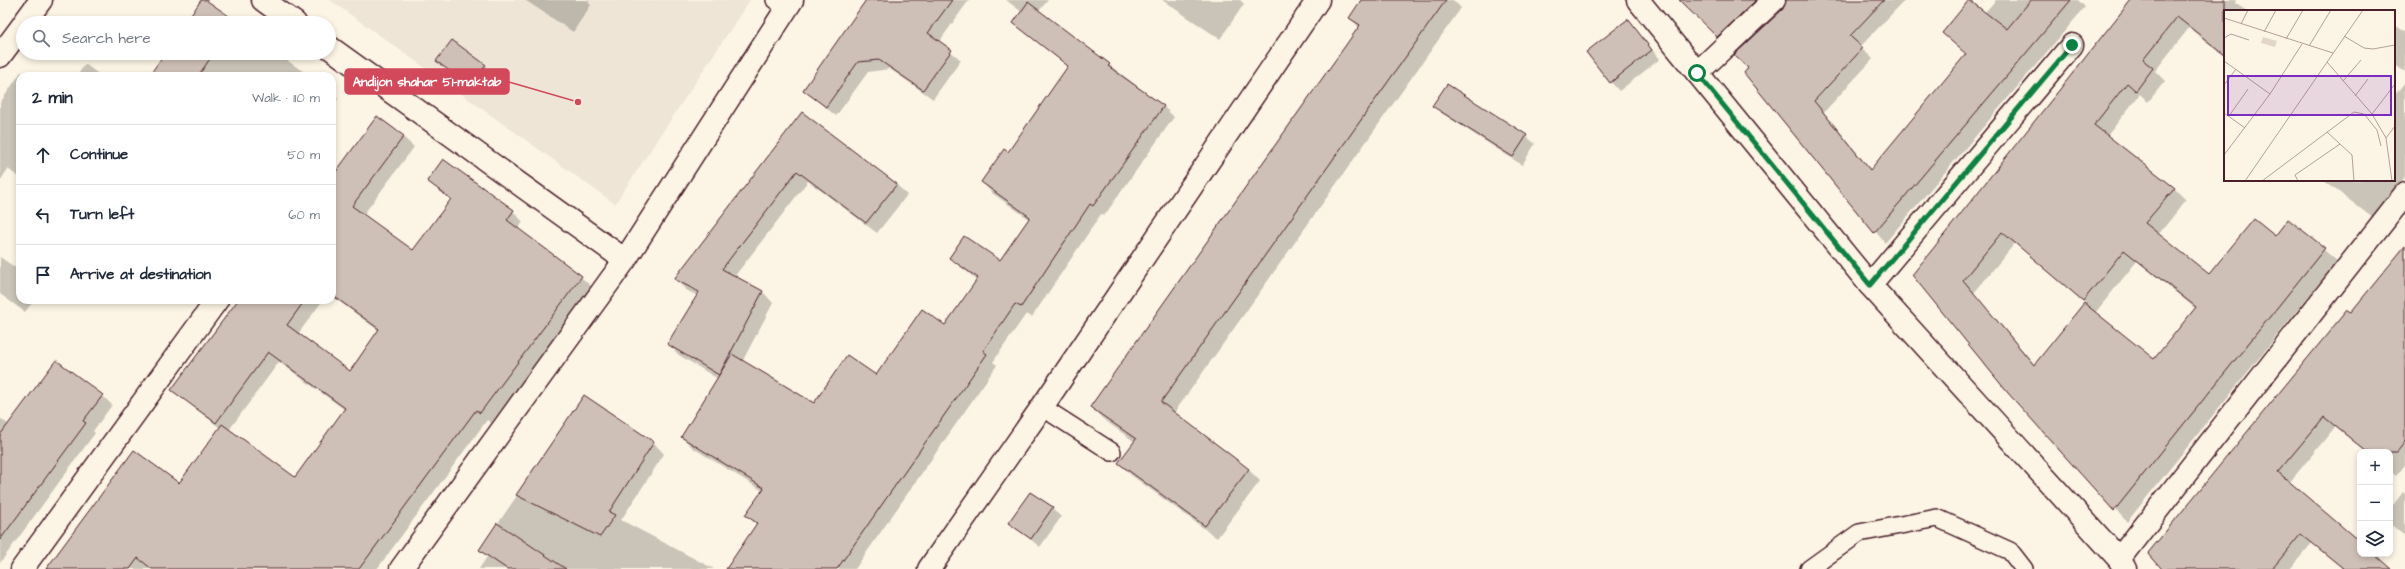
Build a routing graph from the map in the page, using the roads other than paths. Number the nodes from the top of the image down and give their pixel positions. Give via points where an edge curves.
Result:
1 (41, 0) edge
2 (263, 0) edge
3 (1318, 0) edge
4 (1638, 0) edge
5 (1774, 0) edge
6 (785, 3) edge
7 (30, 16) edge
8 (285, 16) edge
9 (16, 35) edge
10 (2072, 45) dead end
11 (336, 52) edge
12 (0, 56) edge
13 (1697, 73) junction
14 (2405, 194) edge
15 (625, 260) junction
16 (1870, 285) junction
17 (214, 304) edge
18 (1042, 407) junction
19 (1112, 452) dead end
20 (2122, 564) edge
21 (22, 569) edge
22 (401, 569) edge
23 (929, 569) edge
24 (1809, 569) edge
25 (2024, 569) edge

1 - 7 street
2 - 8 street
3 - 18 street
4 - 13 street
5 - 13 street
6 - 15 street
9 - 12 street
10 - 16 street
11 - 15 street
13 - 16 street
14 - 20 street
15 - 22 street
16 - 20 street
17 - 21 street
18 - 19 lane
18 - 23 street
24 - 25 lane via 1859,533 1937,518 2010,552

